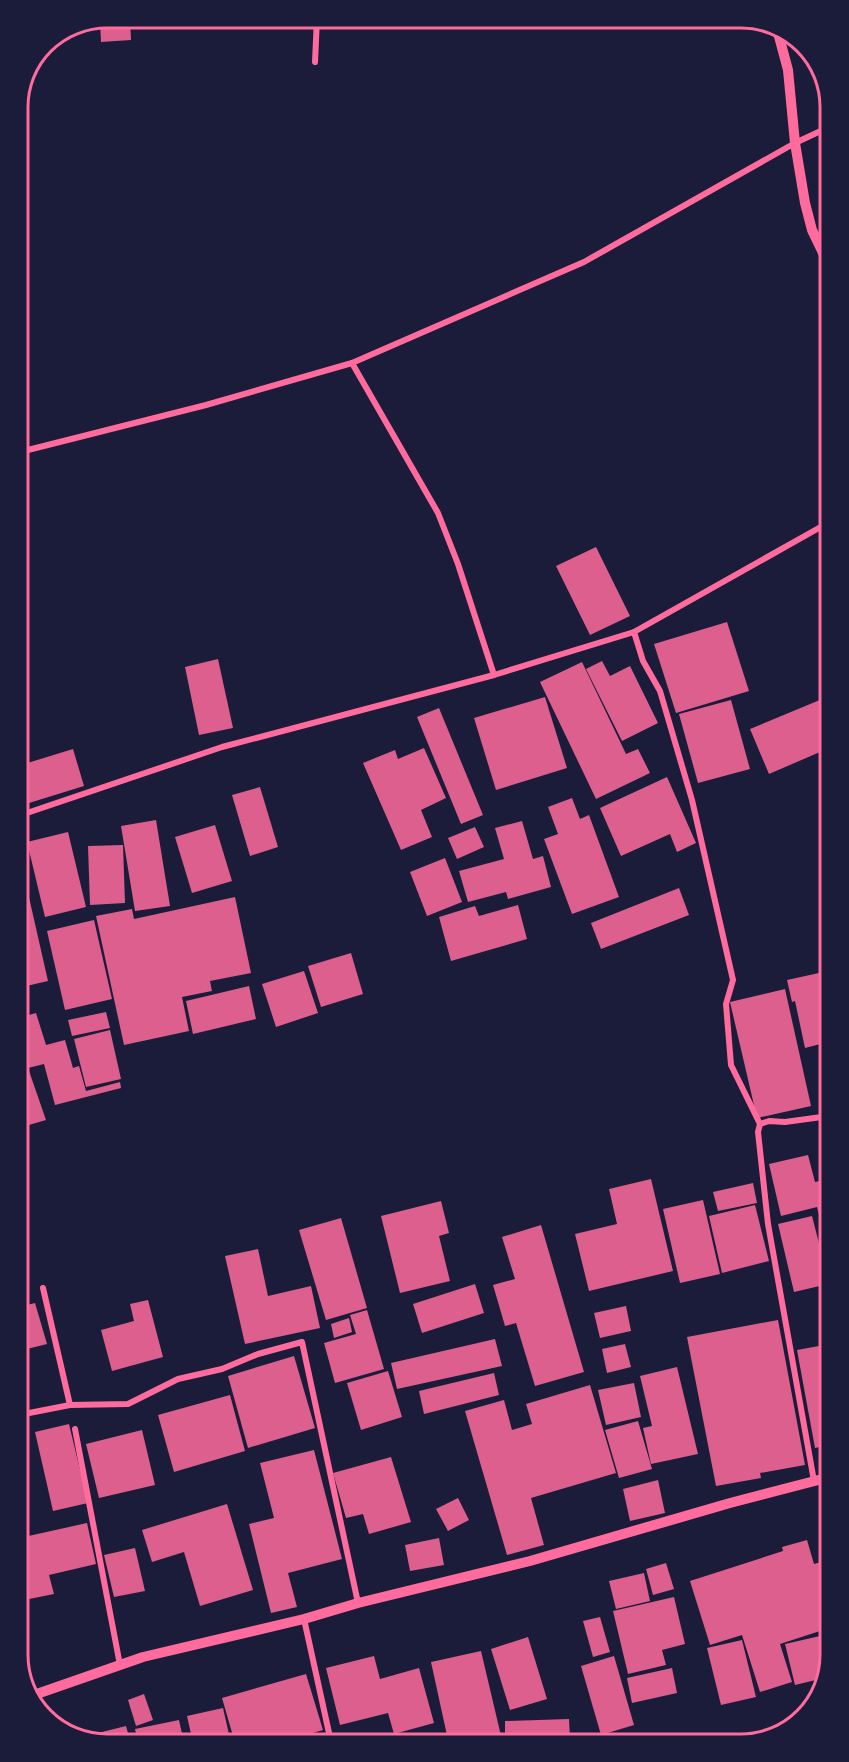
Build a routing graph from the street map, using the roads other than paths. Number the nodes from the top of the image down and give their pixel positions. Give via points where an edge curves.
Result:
1 (316, 29) edge
2 (780, 38) edge
3 (315, 62) dead end
4 (820, 131) edge
5 (795, 142) junction
6 (820, 247) edge
7 (352, 363) junction
8 (29, 450) edge
9 (820, 527) edge
10 (634, 632) junction
11 (494, 675) junction
12 (29, 812) edge
13 (820, 1117) edge
14 (760, 1124) junction
15 (44, 1288) dead end
16 (70, 1405) junction
17 (29, 1413) edge
18 (75, 1429) dead end
19 (820, 1480) edge
20 (814, 1481) junction
21 (358, 1603) junction
22 (304, 1619) junction
23 (120, 1665) junction
24 (39, 1693) edge
25 (329, 1733) edge

1 - 3 street
2 - 5 street via 788,70
4 - 5 street
5 - 6 street via 805,203
5 - 7 street via 584,262
7 - 8 street
7 - 11 street via 438,513
9 - 10 street
10 - 11 street
10 - 14 street via 643,661 660,691 692,800 734,980 726,1004 731,1065
11 - 12 street via 222,747
13 - 14 street
14 - 20 street via 768,1224
15 - 16 street
16 - 17 street
16 - 21 street via 129,1404 178,1380 302,1342
18 - 23 street
19 - 20 street
20 - 21 street via 530,1561
21 - 22 street
22 - 23 street
22 - 25 street
23 - 24 street

